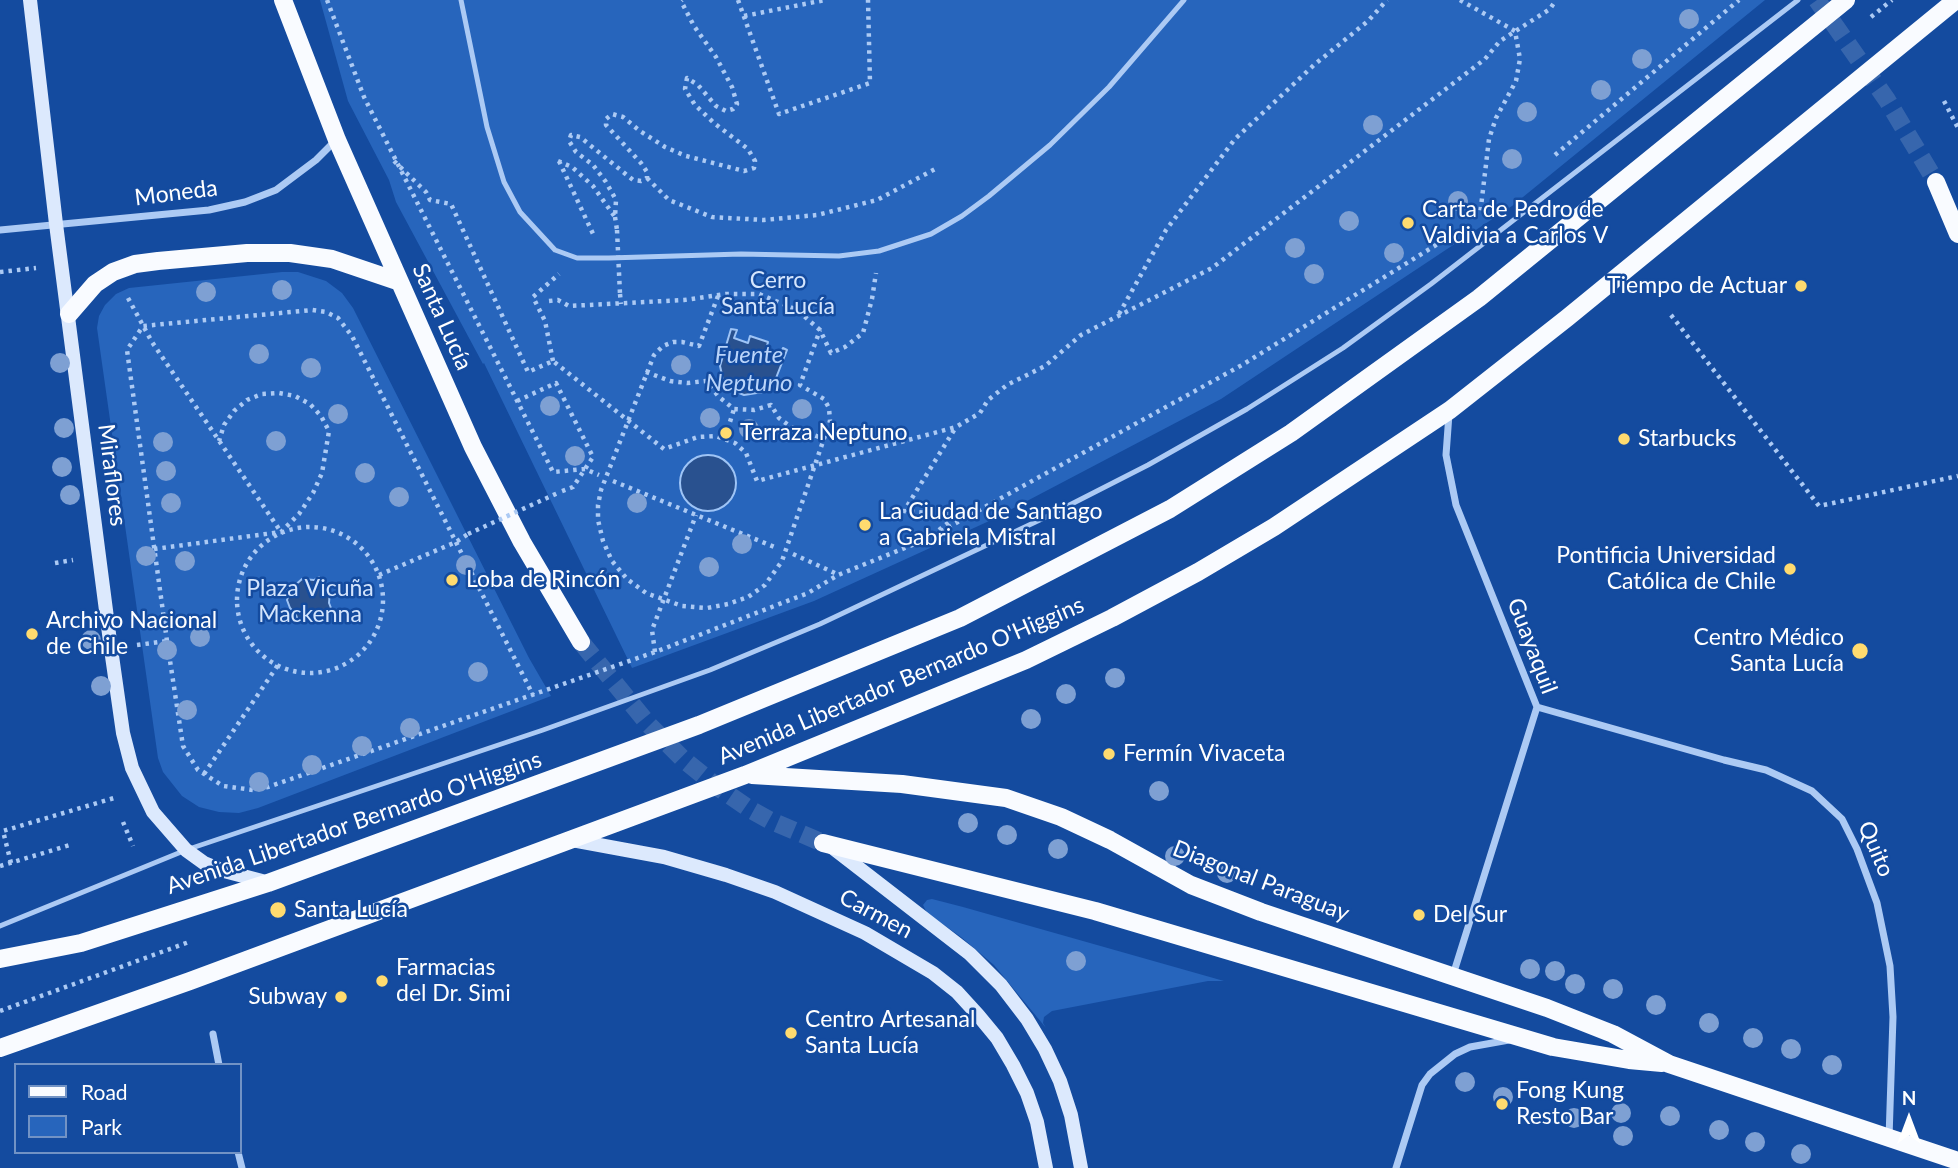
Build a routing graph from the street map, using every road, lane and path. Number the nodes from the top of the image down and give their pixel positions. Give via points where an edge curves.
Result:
1 (30, 0) edge
2 (283, 0) edge
3 (327, 0) edge
4 (461, 0) edge
5 (680, 0) edge
6 (738, 0) edge
7 (825, 0) edge
8 (868, 0) edge
9 (1184, 0) edge
10 (1387, 0) edge
11 (1461, 0) edge
12 (1556, 0) edge
13 (1739, 0) edge
14 (1798, 0) edge
15 (1846, 0) edge
16 (1956, 0) edge
17 (744, 16) junction
18 (1515, 31) junction
19 (1944, 101) dead end
20 (1958, 128) edge
21 (337, 140) junction
22 (1552, 157) dead end
23 (394, 161) junction
24 (937, 168) dead end
25 (647, 178) junction
26 (1936, 182) tunnel mouth
27 (1490, 210) dead end
28 (615, 217) junction
29 (56, 224) junction
30 (0, 230) edge
31 (1455, 233) dead end
32 (1958, 234) edge
33 (595, 238) dead end
34 (879, 251) junction
35 (113, 272) junction
36 (400, 282) junction
37 (718, 296) junction
38 (533, 297) dead end
39 (549, 301) dead end
40 (621, 304) junction
41 (69, 314) junction
42 (1119, 315) junction
43 (1671, 315) dead end
44 (143, 326) junction
45 (820, 330) junction
46 (553, 361) junction
47 (646, 372) junction
48 (517, 401) junction
49 (734, 409) junction
50 (1450, 410) junction
51 (628, 420) junction
52 (956, 427) junction
53 (725, 438) junction
54 (825, 439) junction
55 (219, 441) junction
56 (816, 465) junction
57 (585, 469) junction
58 (599, 475) dead end
59 (1958, 476) edge
60 (613, 481) dead end
61 (696, 515) junction
62 (281, 532) junction
63 (927, 539) junction
64 (456, 542) junction
65 (777, 548) dead end
66 (155, 549) junction
67 (793, 554) dead end
68 (66, 561) dead end
69 (55, 563) dead end
70 (379, 575) junction
71 (838, 575) junction
72 (663, 599) junction
73 (167, 641) junction
74 (581, 642) tunnel mouth
75 (111, 649) junction
76 (655, 652) junction
77 (278, 665) junction
78 (533, 695) junction
79 (1537, 707) junction
80 (204, 774) junction
81 (746, 775) junction
82 (112, 785) dead end
83 (572, 840) junction
84 (826, 844) joint
85 (70, 845) dead end
86 (186, 850) junction
87 (11, 863) junction
88 (0, 866) edge
89 (268, 883) junction
90 (0, 926) edge
91 (176, 947) dead end
92 (0, 959) edge
93 (1453, 976) junction
94 (0, 1011) edge
95 (212, 1034) dead end
96 (1518, 1038) junction
97 (0, 1048) edge
98 (219, 1063) edge
99 (1669, 1064) junction
100 (1889, 1138) junction
101 (1958, 1161) edge
102 (1046, 1168) edge
103 (1081, 1168) edge
104 (1396, 1168) edge

1 - 29 main road, Miraflores
2 - 21 main road, Santa Lucía
3 - 23 path
4 - 34 lane via 486,127 504,183 520,212 555,250 578,258 839,256
5 - 25 path via 722,67 737,104 726,111 716,106 687,78 685,89 695,105 748,149 754,168 744,171 686,156 611,114 607,125 641,163
6 - 17 path
7 - 17 path
8 - 17 path via 870,83 779,114
9 - 34 lane via 1109,87 1023,170 931,234
10 - 42 path via 1235,139 1166,230
11 - 18 path
12 - 18 path via 1550,9
13 - 22 path
14 - 86 lane, Avenida Libertador Bernardo O'Higgins via 1376,324 1247,409 1148,465 820,624 710,670
15 - 89 main road, Avenida Libertador Bernardo O'Higgins via 1479,298 1291,433 1170,509 960,618 853,663 699,725
16 - 50 main road, Avenida Libertador Bernardo O'Higgins
18 - 27 path via 1520,59 1516,81 1489,139 1479,218
18 - 42 path via 1485,59 1212,268
19 - 20 path
21 - 29 street, Moneda via 276,190 245,202 209,211
21 - 36 main road, Santa Lucía
23 - 46 path via 430,200 451,204 528,372
23 - 48 path
24 - 25 path via 877,200 817,215 764,220 712,217 669,200
25 - 28 path via 633,180 580,137 571,135 569,141 576,152 607,182 616,200
26 - 32 main road
28 - 33 path via 572,166 558,160
28 - 40 path, bridge
29 - 30 street, Moneda
29 - 41 main road, Miraflores
31 - 63 path via 1241,365
34 - 45 path via 863,333 831,353
35 - 36 main road via 158,261 290,253 332,259
35 - 41 main road via 95,284
35 - 44 path
36 - 74 main road, Santa Lucía via 473,447
37 - 40 path
37 - 45 path via 759,294 797,310
37 - 47 path via 699,346 682,342 663,346
38 - 46 path via 545,321
39 - 40 path via 569,306
41 - 75 main road, Miraflores
42 - 52 path via 1081,335 1045,366 988,400 980,414
43 - 59 path via 1819,506
44 - 55 path
44 - 64 path via 312,310 338,318 352,336
44 - 66 path via 127,350
45 - 54 path via 800,386 824,399 829,408
46 - 51 path
47 - 49 path via 670,381 706,381
47 - 51 path
48 - 57 path via 553,472
48 - 57 path via 556,383 593,457
49 - 53 path
49 - 54 path via 771,405 791,427
50 - 79 street, Guayaquil via 1446,455 1456,505
50 - 81 main road, Avenida Libertador Bernardo O'Higgins via 1274,527 1111,618 1013,666
51 - 53 path via 664,449 698,437
51 - 72 path via 601,490 598,520 612,561 627,579
52 - 56 path
52 - 63 path via 904,511 958,515
53 - 56 path via 746,453 757,481
54 - 56 path
55 - 62 path
55 - 62 path via 234,411 262,394 295,396 321,416 329,431 322,473 299,514
56 - 72 path via 782,561 765,585 748,597 707,608
57 - 58 path
57 - 64 path, bridge via 573,487
60 - 61 path
61 - 65 path
61 - 72 path
62 - 66 path
62 - 70 path via 308,527 331,530 351,539 368,555
62 - 77 path via 249,559 236,602 240,624 251,644
63 - 71 path
64 - 70 path
64 - 78 path
66 - 73 path
67 - 71 path
68 - 69 path
70 - 77 path via 384,598 381,621 355,658 335,669 311,674
71 - 76 path via 808,593
72 - 76 path via 652,630
73 - 75 path
73 - 80 path via 183,746
75 - 86 main road, Miraflores via 132,768 153,811
76 - 78 path
77 - 80 path
78 - 80 path via 268,787 238,790
79 - 93 street, Guayaquil
79 - 100 street, Quito via 1766,770 1812,791 1842,820 1877,903 1890,966
81 - 83 main road, Avenida Libertador Bernardo O'Higgins
81 - 93 main road, Diagonal Paraguay via 902,784 1006,797 1079,826 1191,885
82 - 87 path via 114,798 3,831
83 - 97 main road, Avenida Libertador Bernardo O'Higgins
83 - 102 main road, Carmen via 664,858 775,892 865,933 933,973 978,1014 1013,1065 1037,1122
84 - 96 main road, Diagonal Paraguay via 1095,911
84 - 103 main road, Carmen via 970,954 1027,1018 1060,1081
85 - 87 path
86 - 89 main road, Miraflores via 204,863
86 - 90 lane, Avenida Libertador Bernardo O'Higgins
87 - 88 path
89 - 92 main road, Avenida Libertador Bernardo O'Higgins via 81,943
91 - 94 path
93 - 99 main road, Diagonal Paraguay via 1580,1020
95 - 98 street
96 - 99 main road, Diagonal Paraguay via 1589,1054
96 - 104 street via 1470,1047 1430,1074 1422,1085
99 - 100 main road, Diagonal Paraguay
100 - 101 main road, Diagonal Paraguay

